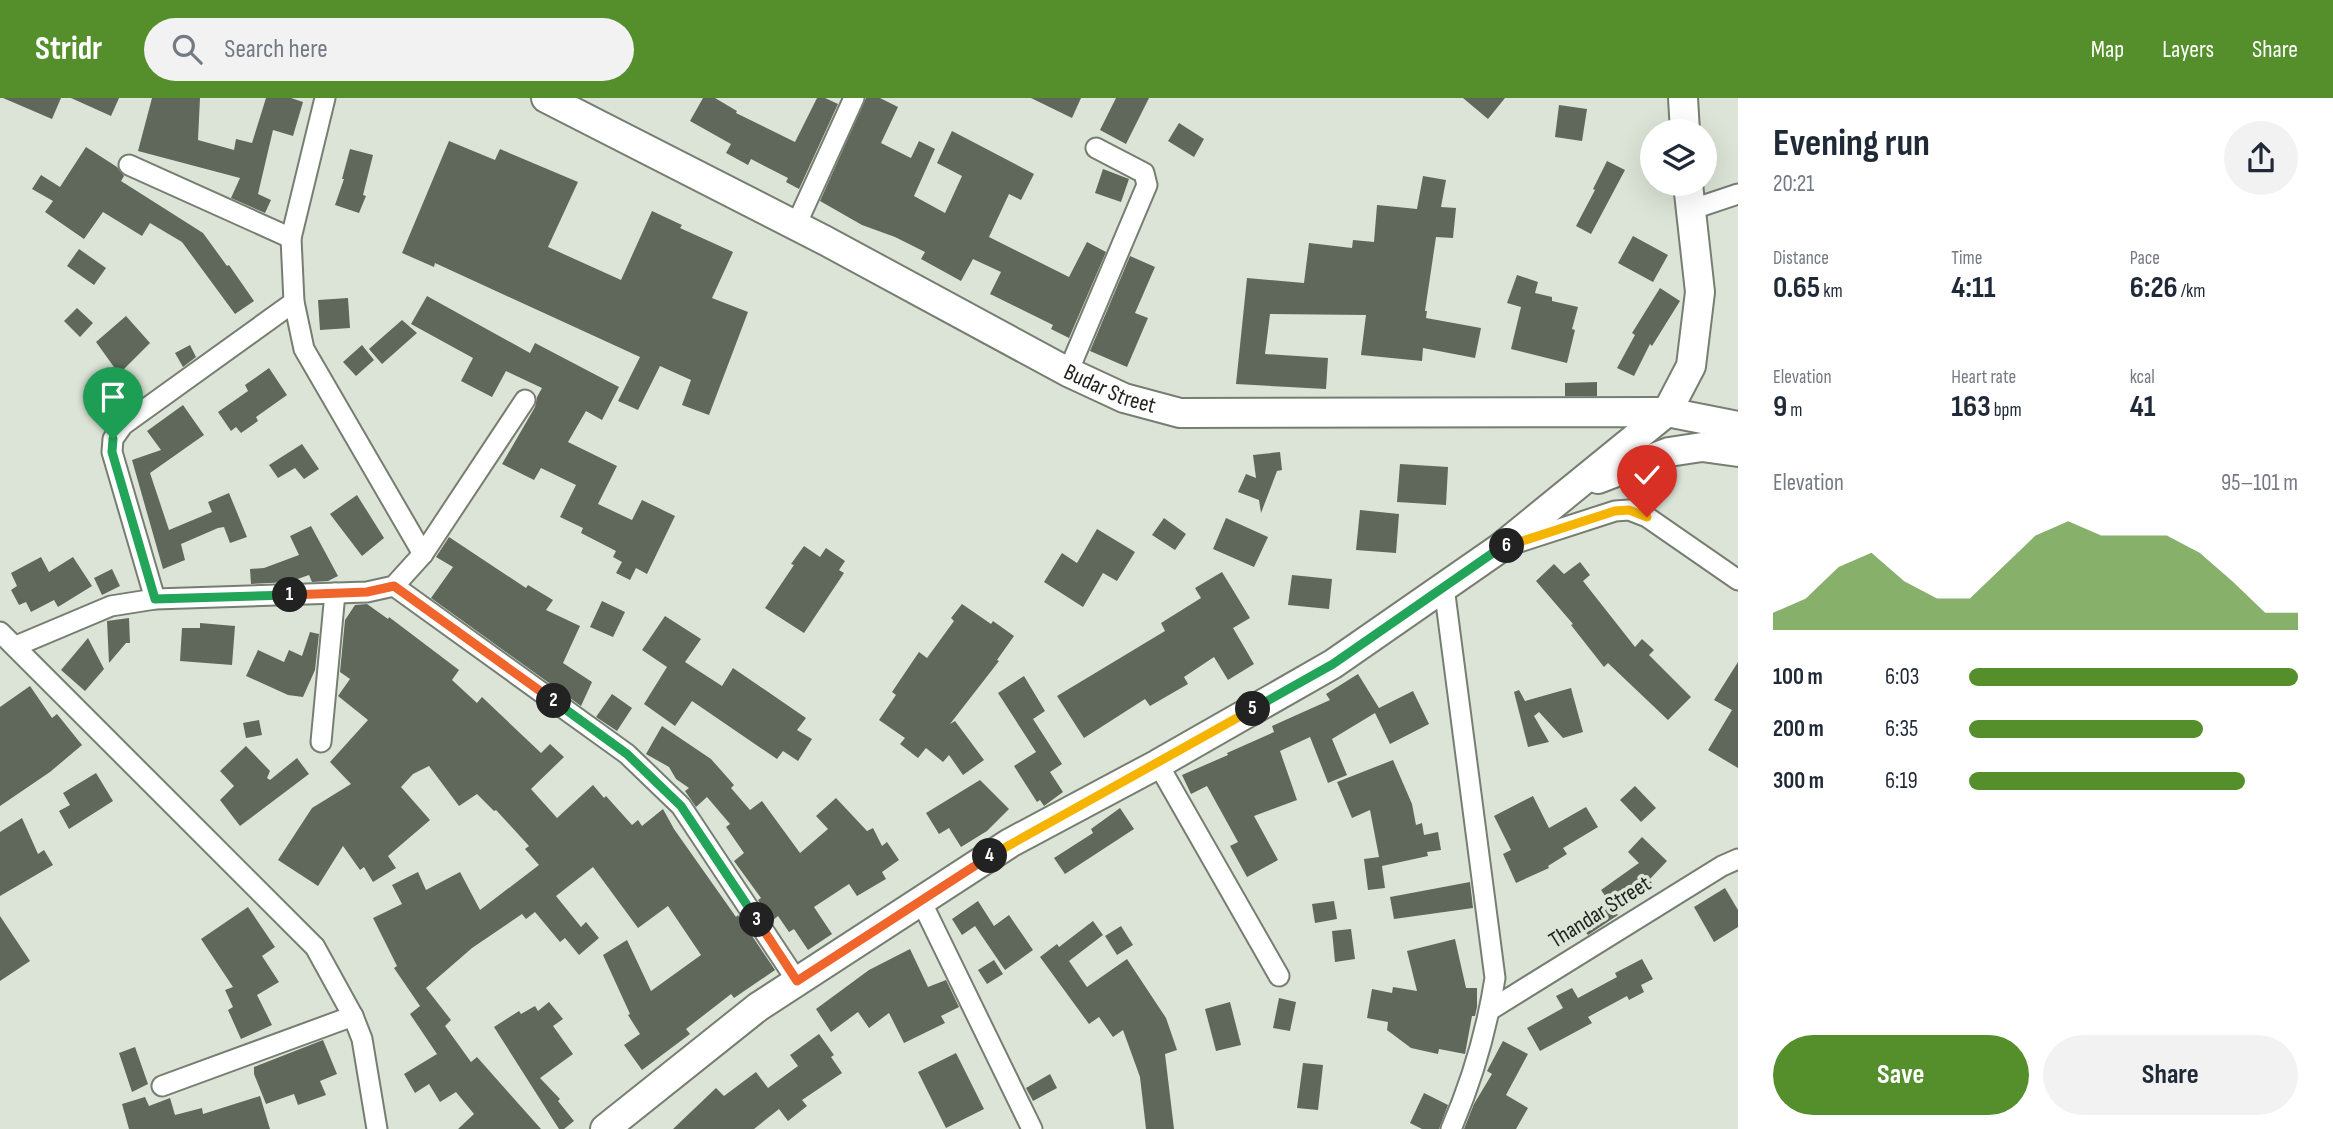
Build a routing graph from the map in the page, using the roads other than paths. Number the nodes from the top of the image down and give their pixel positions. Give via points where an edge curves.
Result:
1 (325, 98) edge
2 (546, 98) edge
3 (854, 98) edge
4 (1682, 98) edge
5 (1684, 119) edge
6 (1096, 148) dead end
7 (129, 165) dead end
8 (1738, 194) edge
9 (1689, 197) edge
10 (796, 225) junction
11 (291, 238) junction
12 (295, 302) junction
13 (1069, 372) junction
14 (525, 400) dead end
15 (1667, 412) junction
16 (1738, 426) edge
17 (1738, 452) edge
18 (1570, 491) junction
19 (1500, 548) junction
20 (423, 554) junction
21 (1738, 580) edge
22 (394, 586) junction
23 (1444, 587) junction
24 (335, 593) junction
25 (155, 599) junction
26 (6, 641) edge
27 (321, 742) dead end
28 (1158, 764) junction
29 (1738, 859) edge
30 (921, 901) junction
31 (1279, 976) dead end
32 (797, 981) junction
33 (1490, 1010) junction
34 (353, 1016) junction
35 (162, 1086) dead end
36 (377, 1129) edge
37 (605, 1129) edge
38 (1032, 1129) edge
39 (1451, 1129) edge

1 - 11 street
2 - 10 main road, Budar Street
3 - 10 street
4 - 5 main road
6 - 13 street via 1144,173 1147,185
7 - 11 street
8 - 9 street
9 - 15 main road via 1699,292 1691,366
10 - 13 main road, Budar Street
11 - 12 street
12 - 20 street via 304,349
12 - 25 street via 123,425 113,439 112,452
13 - 15 main road, Budar Street via 1124,398 1180,414
14 - 20 street
15 - 16 main road, Budar Street
15 - 18 main road
17 - 18 main road via 1702,447 1669,452
18 - 19 main road
19 - 21 street via 1629,510 1647,517
19 - 23 main road
20 - 22 street
22 - 24 street
22 - 32 street via 627,754 681,806
23 - 28 main road via 1333,664
23 - 33 street via 1495,978
24 - 25 street
24 - 27 street
25 - 26 street via 111,606
26 - 34 street via 315,947
28 - 30 main road via 1010,843
28 - 31 street
29 - 33 street, Thandar Street
30 - 32 main road
30 - 38 street
32 - 37 main road
33 - 39 street
34 - 35 street
34 - 36 street via 362,1039

